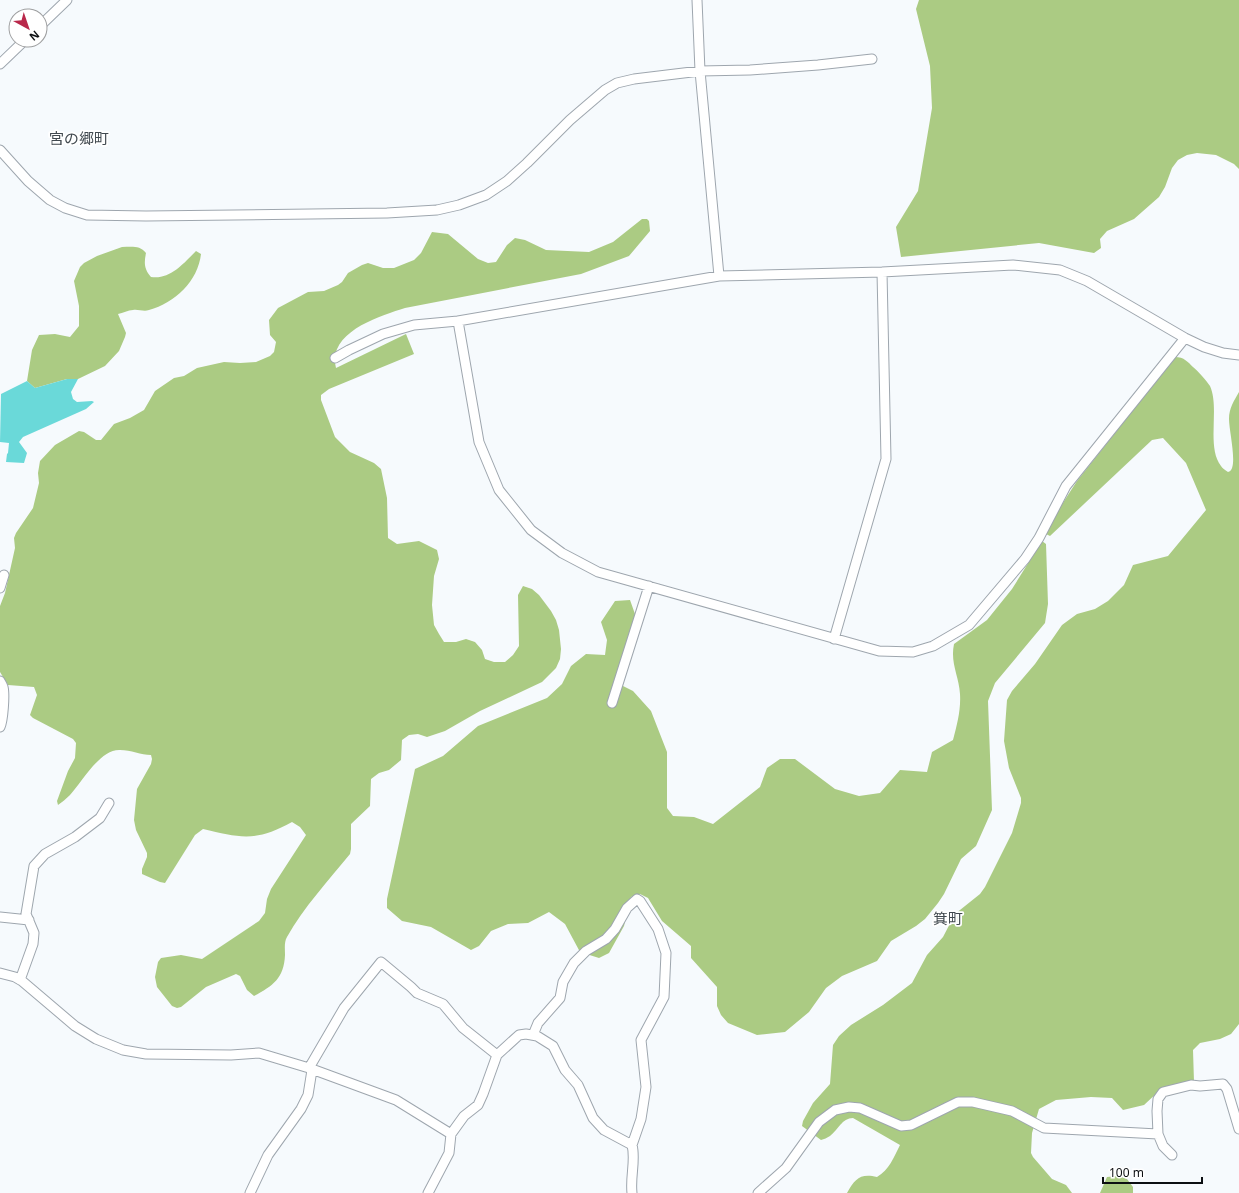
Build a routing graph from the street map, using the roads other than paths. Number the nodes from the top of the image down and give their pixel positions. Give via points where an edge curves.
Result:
1 (67, 0) edge
2 (697, 0) edge
3 (48, 18) edge
4 (17, 48) edge
5 (872, 59) dead end
6 (0, 64) edge
7 (700, 71) junction
8 (0, 150) edge
9 (882, 272) junction
10 (719, 276) junction
11 (458, 321) junction
12 (1185, 338) junction
13 (1239, 355) edge
14 (335, 358) dead end
15 (4, 575) dead end
16 (649, 586) junction
17 (0, 588) edge
18 (834, 639) junction
19 (0, 681) edge
20 (612, 703) dead end
21 (0, 727) edge
22 (109, 803) dead end
23 (0, 917) edge
24 (29, 920) junction
25 (0, 973) edge
26 (20, 980) junction
27 (533, 1036) junction
28 (497, 1055) junction
29 (311, 1069) junction
30 (1239, 1129) edge
31 (451, 1134) junction
32 (1158, 1134) junction
33 (632, 1145) junction
34 (1172, 1155) dead end
35 (250, 1193) edge
36 (428, 1193) edge
37 (632, 1193) edge
38 (758, 1193) edge

1 - 3 street
2 - 7 street
4 - 6 street
5 - 7 street via 750,70
7 - 8 street via 634,79 605,90 570,120 507,182 486,195 437,210 387,213 87,215 50,200 28,181
7 - 10 street
9 - 10 street
9 - 12 street via 1013,264 1060,270 1087,281
9 - 18 street via 886,459
10 - 11 street
11 - 14 street via 414,326 384,334
11 - 16 street via 479,442 499,490 531,530 562,553 598,572
12 - 13 street via 1223,353
12 - 18 street via 1066,486 1025,560 969,625 933,646 913,652 879,651
15 - 17 street
16 - 18 street
16 - 20 street
19 - 21 street via 3,687 3,709
22 - 24 street via 100,818 75,837 45,854 34,866 26,914
23 - 24 street
24 - 26 street via 34,933 33,944
25 - 26 street
26 - 29 street via 76,1026 96,1039 123,1050 146,1054 259,1053
27 - 28 street via 519,1035
27 - 33 street via 553,1046 565,1070 578,1085 593,1118 604,1130
27 - 33 street via 538,1023 560,998 562,982 574,963 586,951 606,939 627,908 637,899 640,901 658,929 666,953 664,997 641,1040 646,1087 641,1119
28 - 29 street via 462,1028 443,1004 417,993 381,962 344,1008
28 - 31 street via 478,1105 464,1116
29 - 31 street via 396,1100
29 - 35 street via 308,1095 301,1110 268,1155
30 - 32 street via 1227,1089 1223,1084 1191,1085 1163,1092 1158,1099
31 - 36 street via 450,1154
32 - 34 street via 1163,1146
32 - 38 street via 1044,1128 1012,1110 973,1102 958,1102 911,1125 901,1126 860,1108 849,1107 835,1110 819,1122 786,1168
33 - 37 street

